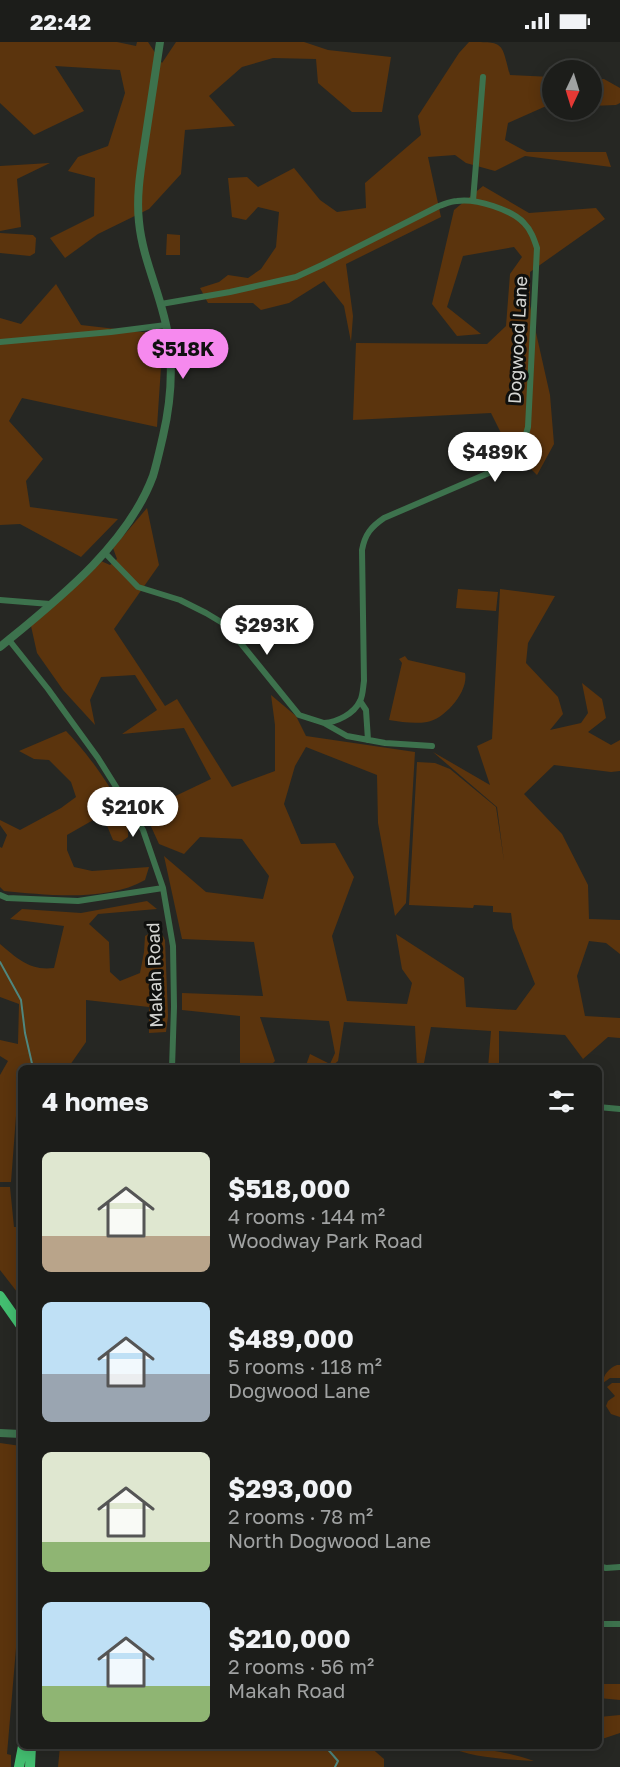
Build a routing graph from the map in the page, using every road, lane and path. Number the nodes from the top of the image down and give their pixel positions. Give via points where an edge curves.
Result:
1 (160, 42) edge
2 (483, 77) dead end
3 (473, 201) junction
4 (161, 304) junction
5 (166, 325) junction
6 (0, 342) edge
7 (105, 553) junction
8 (0, 600) edge
9 (50, 604) junction
10 (9, 640) junction
11 (0, 647) edge
12 (360, 701) junction
13 (324, 723) junction
14 (368, 740) junction
15 (432, 746) dead end
16 (163, 888) junction
17 (0, 894) edge
18 (172, 1065) edge
19 (602, 1107) edge
20 (620, 1109) edge
21 (0, 1296) edge
22 (18, 1322) edge
23 (0, 1433) edge
24 (18, 1434) edge
25 (602, 1567) edge
26 (620, 1567) edge
27 (602, 1624) edge
28 (620, 1624) edge
29 (23, 1749) edge
30 (24, 1749) edge
31 (31, 1749) edge
32 (19, 1767) edge
33 (24, 1767) edge
34 (30, 1767) edge

1 - 4 street via 138,201 141,232
2 - 3 street
3 - 4 street via 439,206 296,277
3 - 12 street, Dogwood Lane via 517,216 534,237 537,248 528,427 524,441 505,466 384,518 370,528 362,550 364,681
4 - 5 street
5 - 6 street
5 - 7 street via 170,363 168,410 153,475 145,494
7 - 9 street
7 - 13 street via 138,587 180,600 226,625 299,715
8 - 9 street
9 - 10 street
10 - 11 street
10 - 16 street, Makah Road via 98,758 143,830
12 - 13 street via 336,722
12 - 14 street via 366,710
13 - 14 street via 347,736
14 - 15 street
16 - 17 street via 78,901 8,898
16 - 18 street, Makah Road via 173,946
19 - 20 street
21 - 22 main road
23 - 24 street
25 - 26 street
27 - 28 street
29 - 32 main road
30 - 33 main road
31 - 34 main road

